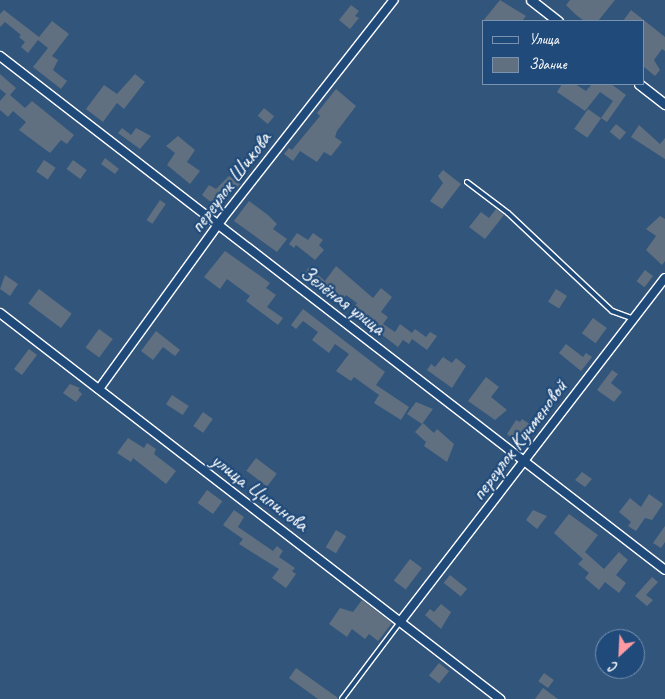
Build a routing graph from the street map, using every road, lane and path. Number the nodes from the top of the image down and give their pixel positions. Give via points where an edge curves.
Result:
1 (394, 0) edge
2 (531, 0) edge
3 (557, 20) edge
4 (0, 56) edge
5 (639, 85) edge
6 (665, 104) edge
7 (467, 182) dead end
8 (218, 226) junction
9 (665, 278) edge
10 (0, 312) edge
11 (634, 319) junction
12 (99, 389) junction
13 (526, 462) junction
14 (665, 570) edge
15 (400, 622) junction
16 (342, 699) edge
17 (500, 699) edge

1 - 8 street, переулок Шикова
2 - 3 street
4 - 8 street, Зелёная улица
5 - 6 street
7 - 11 lane via 508,213 612,311
8 - 12 street, переулок Шикова
8 - 13 street, Зелёная улица
9 - 11 street, переулок Кучменовой
10 - 12 street, улица Ципинова
11 - 13 street, переулок Кучменовой
12 - 15 street, улица Ципинова via 231,493 354,583
13 - 14 street, Зелёная улица
13 - 15 street, переулок Кучменовой
15 - 16 lane
15 - 17 street, улица Ципинова

